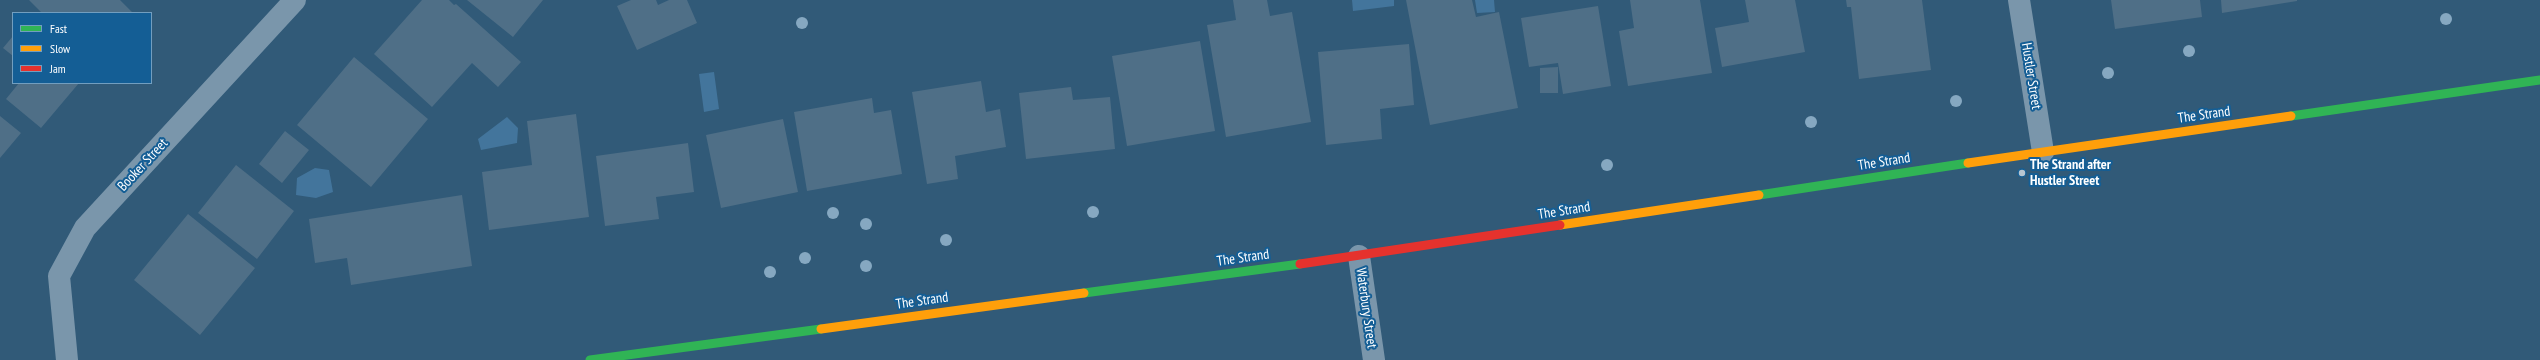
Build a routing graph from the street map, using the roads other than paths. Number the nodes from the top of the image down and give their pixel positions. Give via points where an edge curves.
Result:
1 (295, 0) edge
2 (2020, 0) edge
3 (2540, 80) edge
4 (2043, 152) junction
5 (1359, 256) junction
6 (68, 360) edge
7 (590, 360) edge
8 (1374, 360) edge

1 - 6 street, Booker Street via 85,228 59,276
2 - 4 street, Hustler Street
3 - 4 street, The Strand
4 - 5 street, The Strand
5 - 7 street, The Strand
5 - 8 street, Waterbury Street

